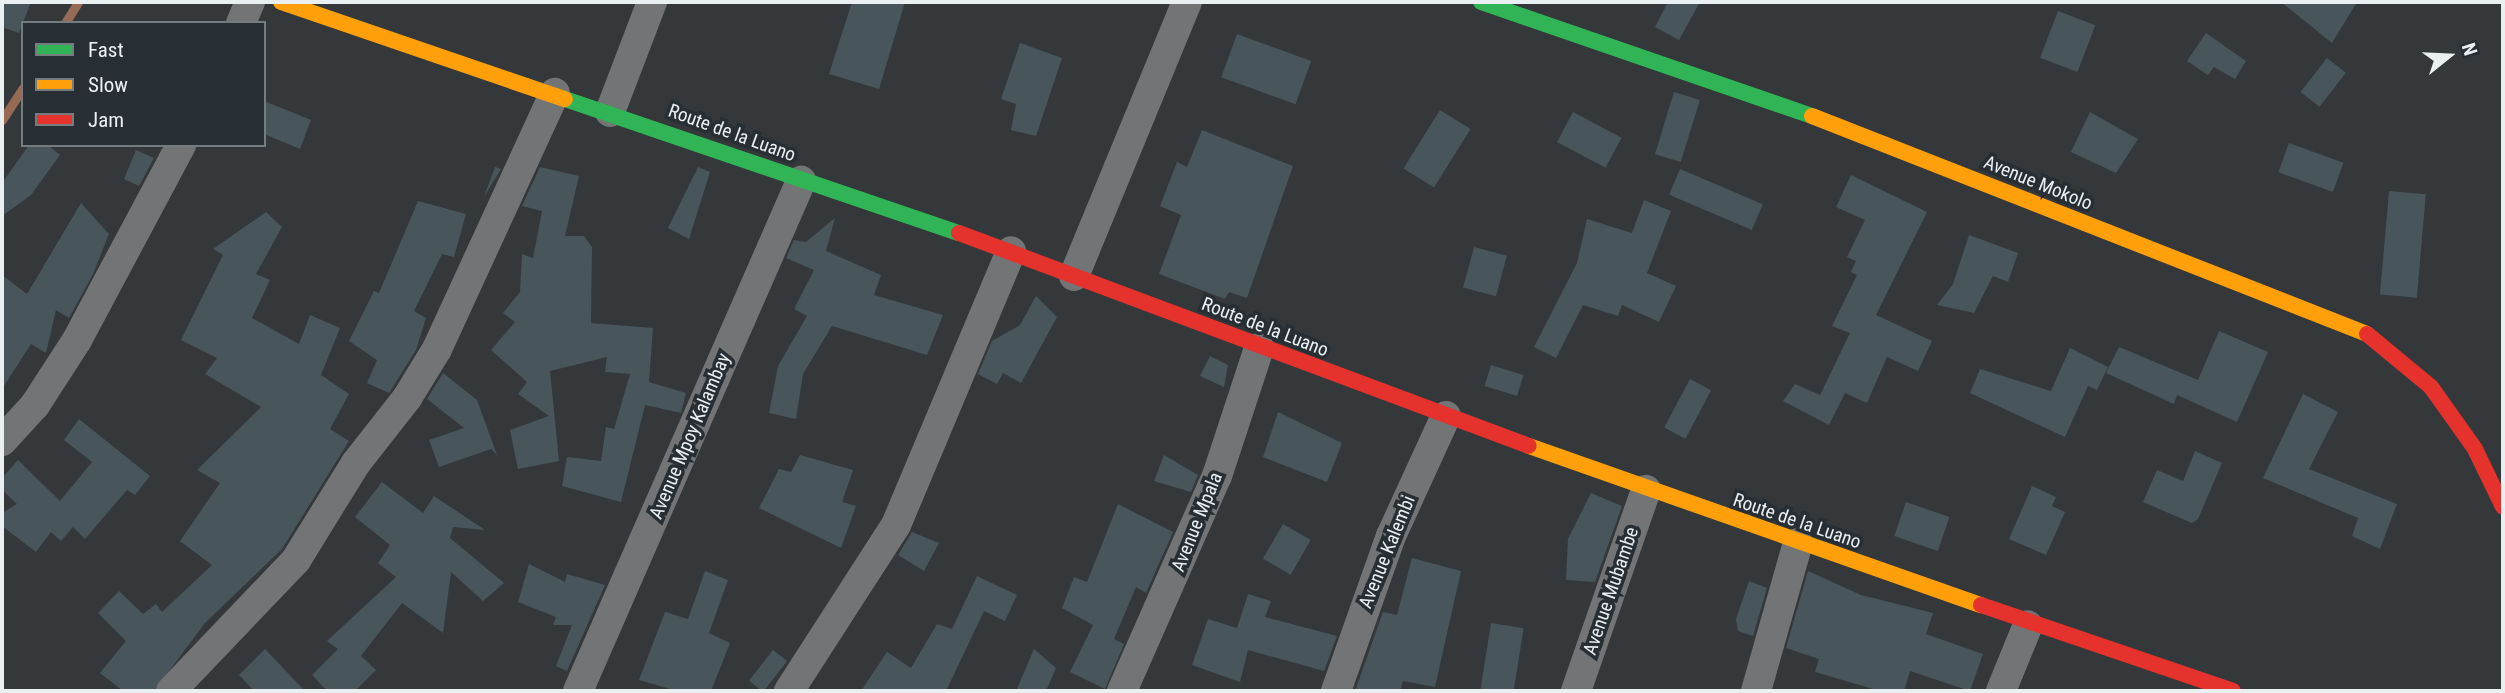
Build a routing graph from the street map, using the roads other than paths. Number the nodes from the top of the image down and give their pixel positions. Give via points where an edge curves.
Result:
1 (250, 2) edge
2 (281, 2) edge
3 (652, 2) edge
4 (1186, 2) edge
5 (1481, 2) edge
6 (1526, 9) edge
7 (242, 21) edge
8 (555, 93) junction
9 (610, 112) junction
10 (180, 147) edge
11 (801, 181) junction
12 (1011, 251) junction
13 (1074, 276) junction
14 (1259, 348) junction
15 (1446, 416) junction
16 (2, 441) edge
17 (1646, 490) junction
18 (2503, 507) edge
19 (1798, 543) junction
20 (2028, 625) junction
21 (176, 690) edge
22 (578, 691) edge
23 (789, 691) edge
24 (1122, 691) edge
25 (1336, 691) edge
26 (1576, 691) edge
27 (1756, 691) edge
28 (2001, 691) edge
29 (2233, 691) edge

1 - 7 street
2 - 8 street, Route de la Luano
3 - 9 street
4 - 13 street
5 - 6 street, Avenue Mokolo
6 - 18 street, Avenue Mokolo via 1822,119 2366,334 2431,387 2475,449
8 - 9 street, Route de la Luano
8 - 21 street via 437,349 407,398 356,463 296,560
9 - 11 street, Route de la Luano
10 - 16 street via 77,340 35,405
11 - 12 street, Route de la Luano
11 - 22 street, Avenue Mpoy Kalambay
12 - 13 street, Route de la Luano
12 - 23 street via 896,525
13 - 14 street, Route de la Luano
14 - 15 street, Route de la Luano
14 - 24 street, Avenue Mpala via 1217,476
15 - 17 street, Route de la Luano
15 - 25 street, Avenue Kalembi via 1391,536
17 - 19 street, Route de la Luano
17 - 26 street, Avenue Mubambe
19 - 20 street, Route de la Luano
19 - 27 street
20 - 28 street
20 - 29 street, Route de la Luano

